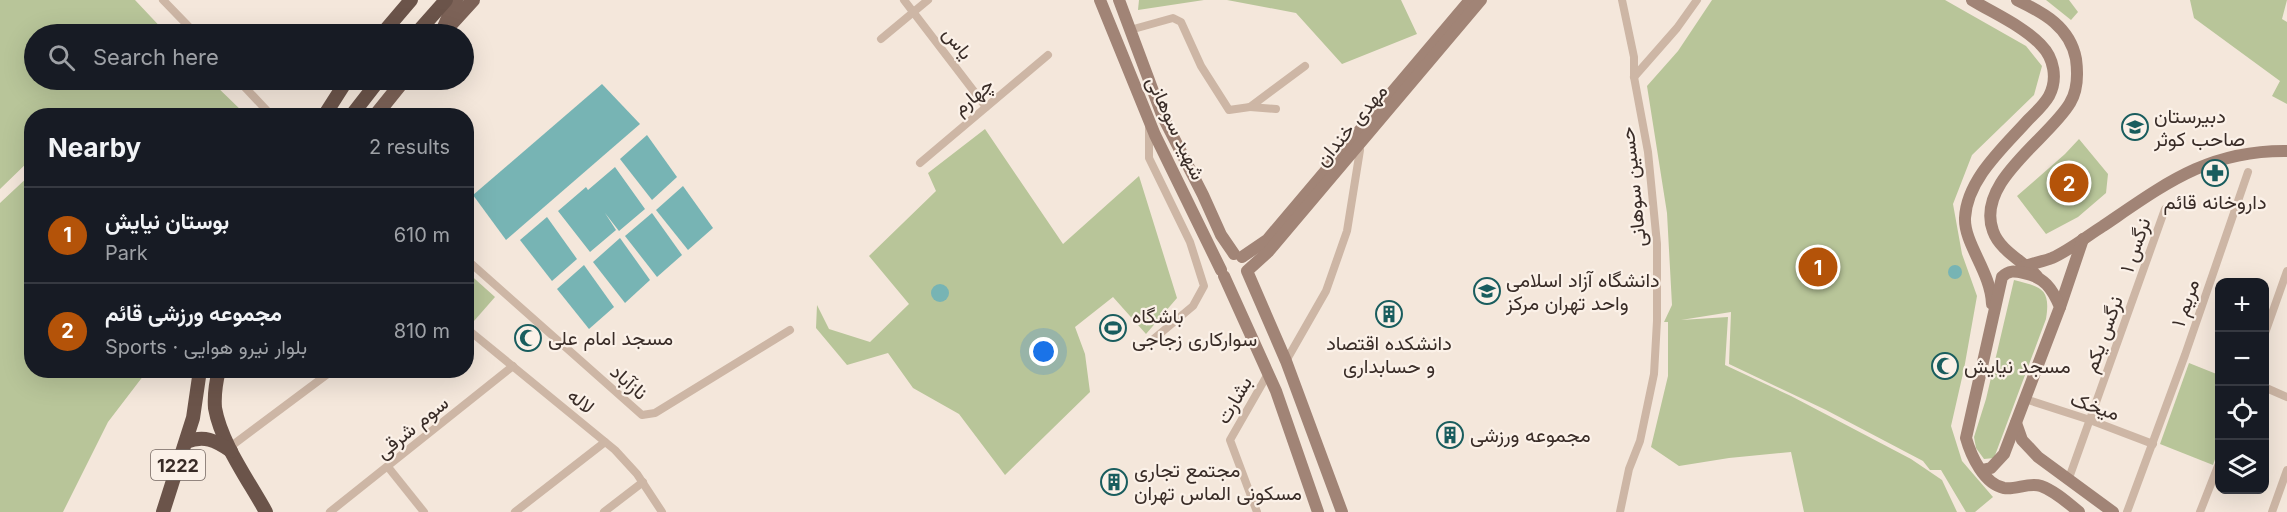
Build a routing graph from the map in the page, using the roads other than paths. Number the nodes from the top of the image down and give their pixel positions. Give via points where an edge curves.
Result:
1 (163, 0) edge
2 (411, 0) edge
3 (446, 0) edge
4 (456, 0) edge
5 (473, 0) edge
6 (904, 0) edge
7 (928, 0) edge
8 (1100, 0) edge
9 (1119, 0) edge
10 (1482, 0) edge
11 (1622, 0) edge
12 (1696, 0) edge
13 (1972, 0) edge
14 (2017, 0) edge
15 (1467, 1) edge
16 (914, 12) junction
17 (186, 24) edge
18 (391, 24) edge
19 (425, 24) edge
20 (445, 24) edge
21 (450, 24) edge
22 (1130, 30) junction
23 (881, 39) dead end
24 (1048, 55) dead end
25 (1305, 66) dead end
26 (1634, 76) junction
27 (247, 90) edge
28 (341, 90) edge
29 (371, 90) edge
30 (396, 90) edge
31 (986, 107) junction
32 (1250, 107) junction
33 (264, 108) edge
34 (329, 108) edge
35 (357, 108) edge
36 (381, 108) edge
37 (1276, 109) dead end
38 (1162, 115) junction
39 (1149, 122) junction
40 (1360, 150) dead end
41 (2287, 151) edge
42 (920, 163) dead end
43 (2248, 172) dead end
44 (2165, 209) dead end
45 (2084, 239) junction
46 (1238, 255) junction
47 (2027, 265) junction
48 (474, 266) edge
49 (1247, 271) junction
50 (2014, 271) junction
51 (2287, 271) edge
52 (1223, 273) junction
53 (2038, 277) junction
54 (2136, 292) joint
55 (2060, 307) junction
56 (1993, 320) junction
57 (790, 330) dead end
58 (2266, 332) edge
59 (474, 334) edge
60 (1150, 342) dead end
61 (1286, 361) junction
62 (513, 366) junction
63 (1269, 372) junction
64 (199, 378) edge
65 (218, 378) edge
66 (323, 378) edge
67 (2269, 389) edge
68 (2287, 397) edge
69 (2025, 399) junction
70 (2090, 420) junction
71 (2016, 423) junction
72 (186, 442) junction
73 (605, 442) junction
74 (2153, 444) junction
75 (231, 449) junction
76 (388, 467) junction
77 (1982, 470) junction
78 (2287, 471) edge
79 (2215, 474) edge
80 (2069, 478) junction
81 (643, 482) junction
82 (163, 512) edge
83 (266, 512) edge
84 (330, 512) edge
85 (424, 512) edge
86 (515, 512) edge
87 (604, 512) edge
88 (662, 512) edge
89 (1257, 512) edge
90 (1317, 512) edge
91 (1342, 512) edge
92 (1620, 512) edge
93 (2079, 512) edge
94 (2113, 512) edge
95 (2127, 512) edge
96 (2200, 512) edge
97 (2272, 512) edge

1 - 17 street
2 - 18 highway
3 - 19 highway
4 - 20 main road
5 - 21 main road
6 - 16 street, یاس
7 - 16 street
8 - 39 main road, شهید سوهانی
9 - 22 main road, شهید سوهانی
10 - 49 main road, مهدی خندان via 1274,246
11 - 26 street, حسین سوهانی
12 - 26 street
13 - 56 main road via 2034,38 2051,61 2054,75 2049,96 1982,172 1971,193 1965,219 1970,243 1991,289
14 - 47 main road via 2060,26 2074,49 2078,76 2070,103 2005,177 1994,201 1990,219 1996,240
15 - 46 main road, مهدی خندان via 1267,240
16 - 23 street
16 - 31 street, یاس
22 - 32 street via 1177,18 1226,108
22 - 38 main road, شهید سوهانی
24 - 31 street, چهارم
25 - 32 street
26 - 92 street, حسین سوهانی via 1648,152 1657,244 1657,321 1654,374
27 - 33 street
28 - 34 highway
29 - 35 highway
30 - 36 main road
31 - 42 street, چهارم
32 - 37 street
38 - 39 main road
38 - 46 main road, شهید سوهانی via 1221,235
39 - 52 main road, شهید سوهانی
39 - 60 street via 1149,158 1190,243 1204,286 1193,306
40 - 61 street via 1347,231 1326,291
41 - 45 main road via 2230,156 2204,164 2165,183
43 - 74 street, مریم ۱
44 - 54 street, نرگس ۱
45 - 47 main road via 2052,258
45 - 55 main road
46 - 49 main road via 1246,263
46 - 52 main road via 1224,259
47 - 50 main road
47 - 53 main road
48 - 57 street, نازآباد via 642,416 655,413
49 - 52 main road via 1239,280 1231,280
49 - 61 main road
50 - 53 main road
50 - 56 main road via 2002,277
51 - 58 street
52 - 63 main road, شهید سوهانی
53 - 55 main road via 2054,293
54 - 70 street, نرگس یکم
55 - 69 main road
56 - 77 main road via 1966,438
59 - 62 street, لاله
61 - 91 main road
62 - 73 street, لاله
62 - 76 street, سوم شرقی
63 - 89 street, بشارت via 1230,440
63 - 90 main road, شهید سوهانی
64 - 72 highway, 1222
65 - 75 highway, 1222 via 215,407
66 - 75 street
67 - 68 street
69 - 70 street, میخک
69 - 71 main road
70 - 74 street, میخک
70 - 80 street, نرگس یکم
71 - 77 main road via 2004,454 1991,468
71 - 80 main road via 2022,440 2038,457
72 - 75 highway, 1222 via 209,438
72 - 82 highway, 1222
73 - 81 street, لاله
73 - 86 street
74 - 95 street, مریم ۱
75 - 83 highway, 1222
76 - 84 street, سوم شرقی
76 - 85 street
77 - 93 main road via 2005,488 2041,486
78 - 97 street
79 - 96 street
80 - 94 main road
81 - 87 street
81 - 88 street, لاله

